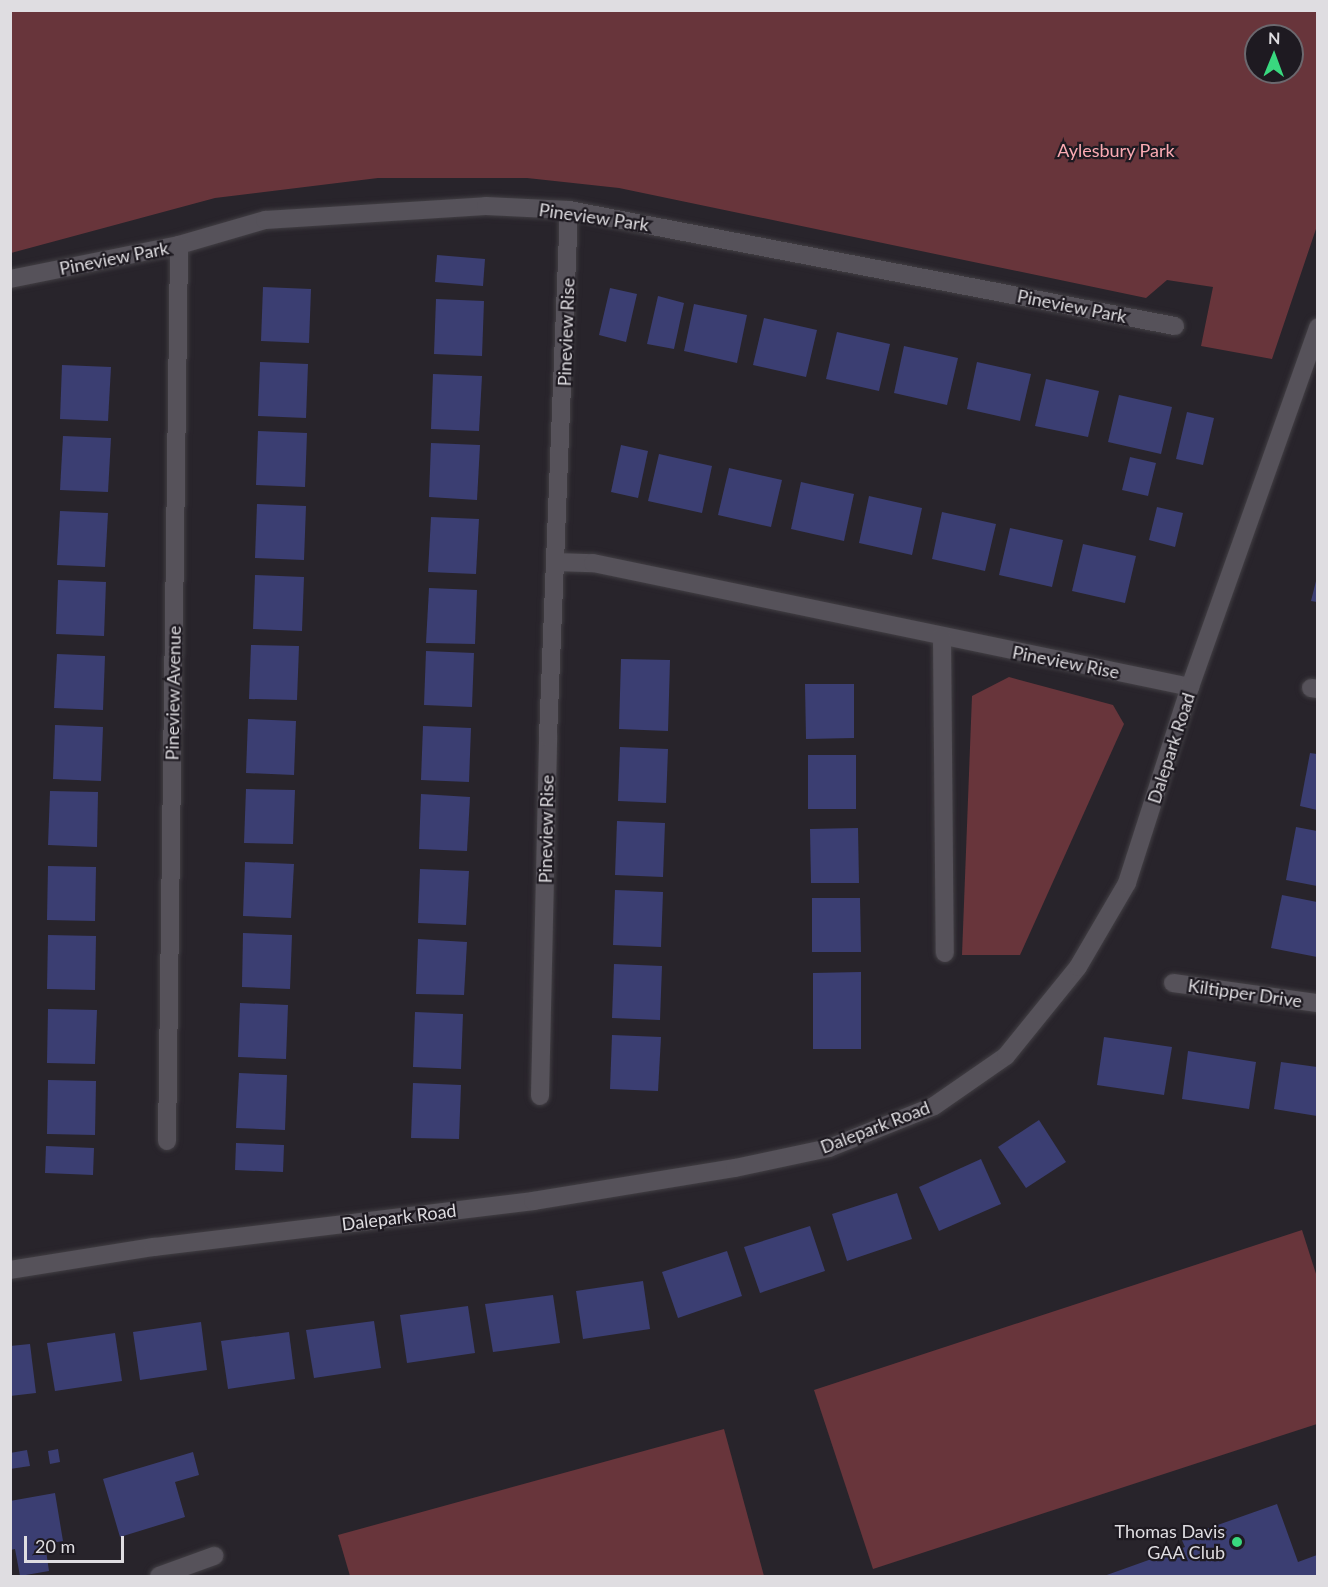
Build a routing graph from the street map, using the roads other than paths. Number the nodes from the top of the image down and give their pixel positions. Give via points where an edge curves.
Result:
1 (569, 210) junction
2 (179, 245) junction
3 (10, 279) edge
4 (1175, 326) dead end
5 (1317, 327) edge
6 (555, 562) junction
7 (942, 637) junction
8 (1190, 687) junction
9 (945, 953) dead end
10 (1173, 982) dead end
11 (1317, 1003) edge
12 (540, 1096) dead end
13 (167, 1141) dead end
14 (10, 1270) edge
15 (214, 1556) dead end
16 (159, 1576) edge

1 - 2 street, Pineview Park via 486,206 277,219
1 - 4 street, Pineview Park
1 - 6 street, Pineview Rise
2 - 3 street, Pineview Park
2 - 13 street, Pineview Avenue
5 - 8 street, Dalepark Road
6 - 7 street, Pineview Rise via 593,563
6 - 12 street, Pineview Rise
7 - 8 street, Pineview Rise
7 - 9 street
8 - 14 street, Dalepark Road via 1127,883 1104,927 1046,1010 1006,1056 934,1106 829,1148 735,1168 533,1201 154,1247
10 - 11 street, Kiltipper Drive
15 - 16 street

